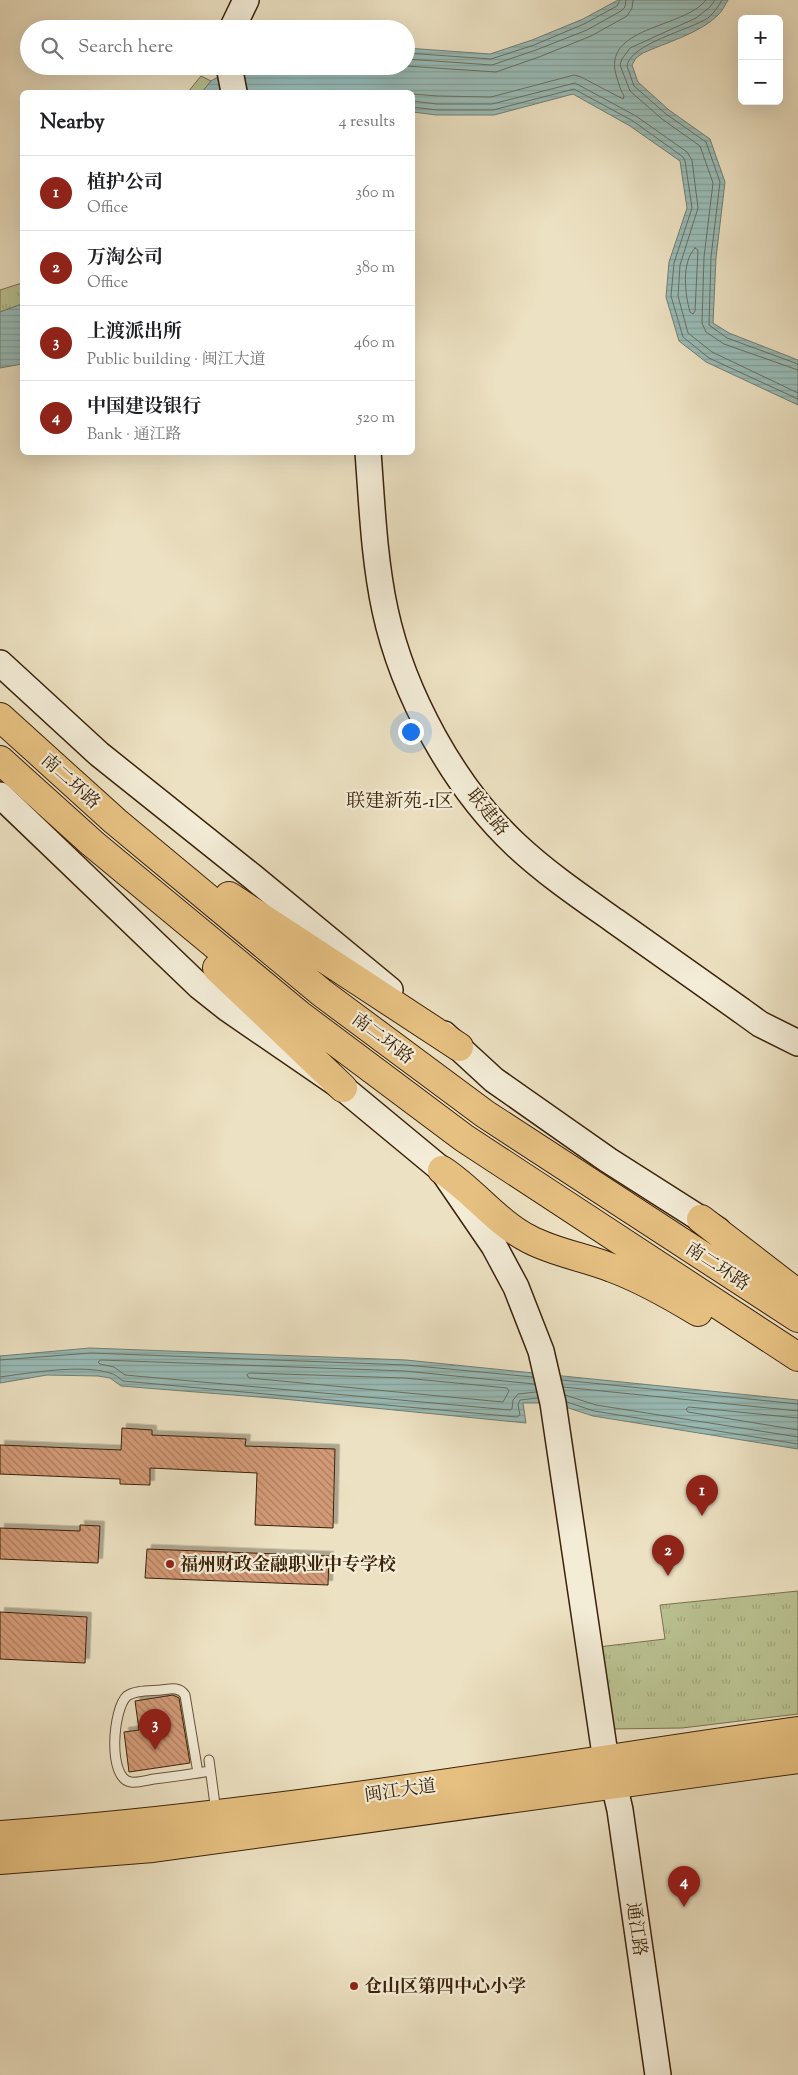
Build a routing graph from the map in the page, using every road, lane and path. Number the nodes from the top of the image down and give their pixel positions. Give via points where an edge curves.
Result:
1 (246, 0) edge
2 (236, 20) edge
3 (231, 75) edge
4 (234, 90) edge
5 (368, 455) edge
6 (0, 663) edge
7 (0, 717) edge
8 (0, 760) edge
9 (0, 795) edge
10 (115, 821) junction
11 (92, 843) junction
12 (798, 1043) edge
13 (459, 1047) junction
14 (343, 1088) junction
15 (442, 1170) junction
16 (701, 1220) junction
17 (798, 1281) edge
18 (798, 1294) edge
19 (798, 1318) edge
20 (798, 1357) edge
21 (798, 1368) edge
22 (798, 1731) edge
23 (798, 1759) edge
24 (209, 1760) dead end
25 (210, 1771) junction
26 (198, 1773) junction
27 (610, 1773) junction
28 (216, 1814) junction
29 (0, 1834) edge
30 (0, 1860) edge
31 (658, 2075) edge

1 - 2 street
3 - 4 street
5 - 12 street, 联建路 via 378,570 394,642 422,713 444,754 478,802 517,846 559,881 742,1012
6 - 13 street via 99,754 246,870
7 - 10 main road, 南二环路
8 - 11 main road, 南二环路
9 - 14 street, 通江路 via 199,986
10 - 13 main road
10 - 19 main road, 南二环路 via 322,993 484,1114
11 - 14 main road
11 - 20 main road, 南二环路 via 301,1016 464,1138
13 - 16 street via 494,1080
14 - 15 street, 通江路
15 - 21 main road via 460,1182 511,1229 528,1239 632,1276
15 - 27 street, 通江路 via 506,1267 534,1329 547,1374
16 - 17 street
16 - 18 main road
22 - 27 main road, 闽江大道
23 - 27 main road, 闽江大道
24 - 25 lane
25 - 26 lane
25 - 28 lane
26 - 26 lane via 183,1692 175,1689 134,1693 127,1697 116,1722 116,1764 122,1777 132,1782
27 - 28 main road, 闽江大道
27 - 30 main road, 闽江大道 via 153,1848
27 - 31 street, 通江路 via 620,1810
28 - 29 main road, 闽江大道 via 127,1825

